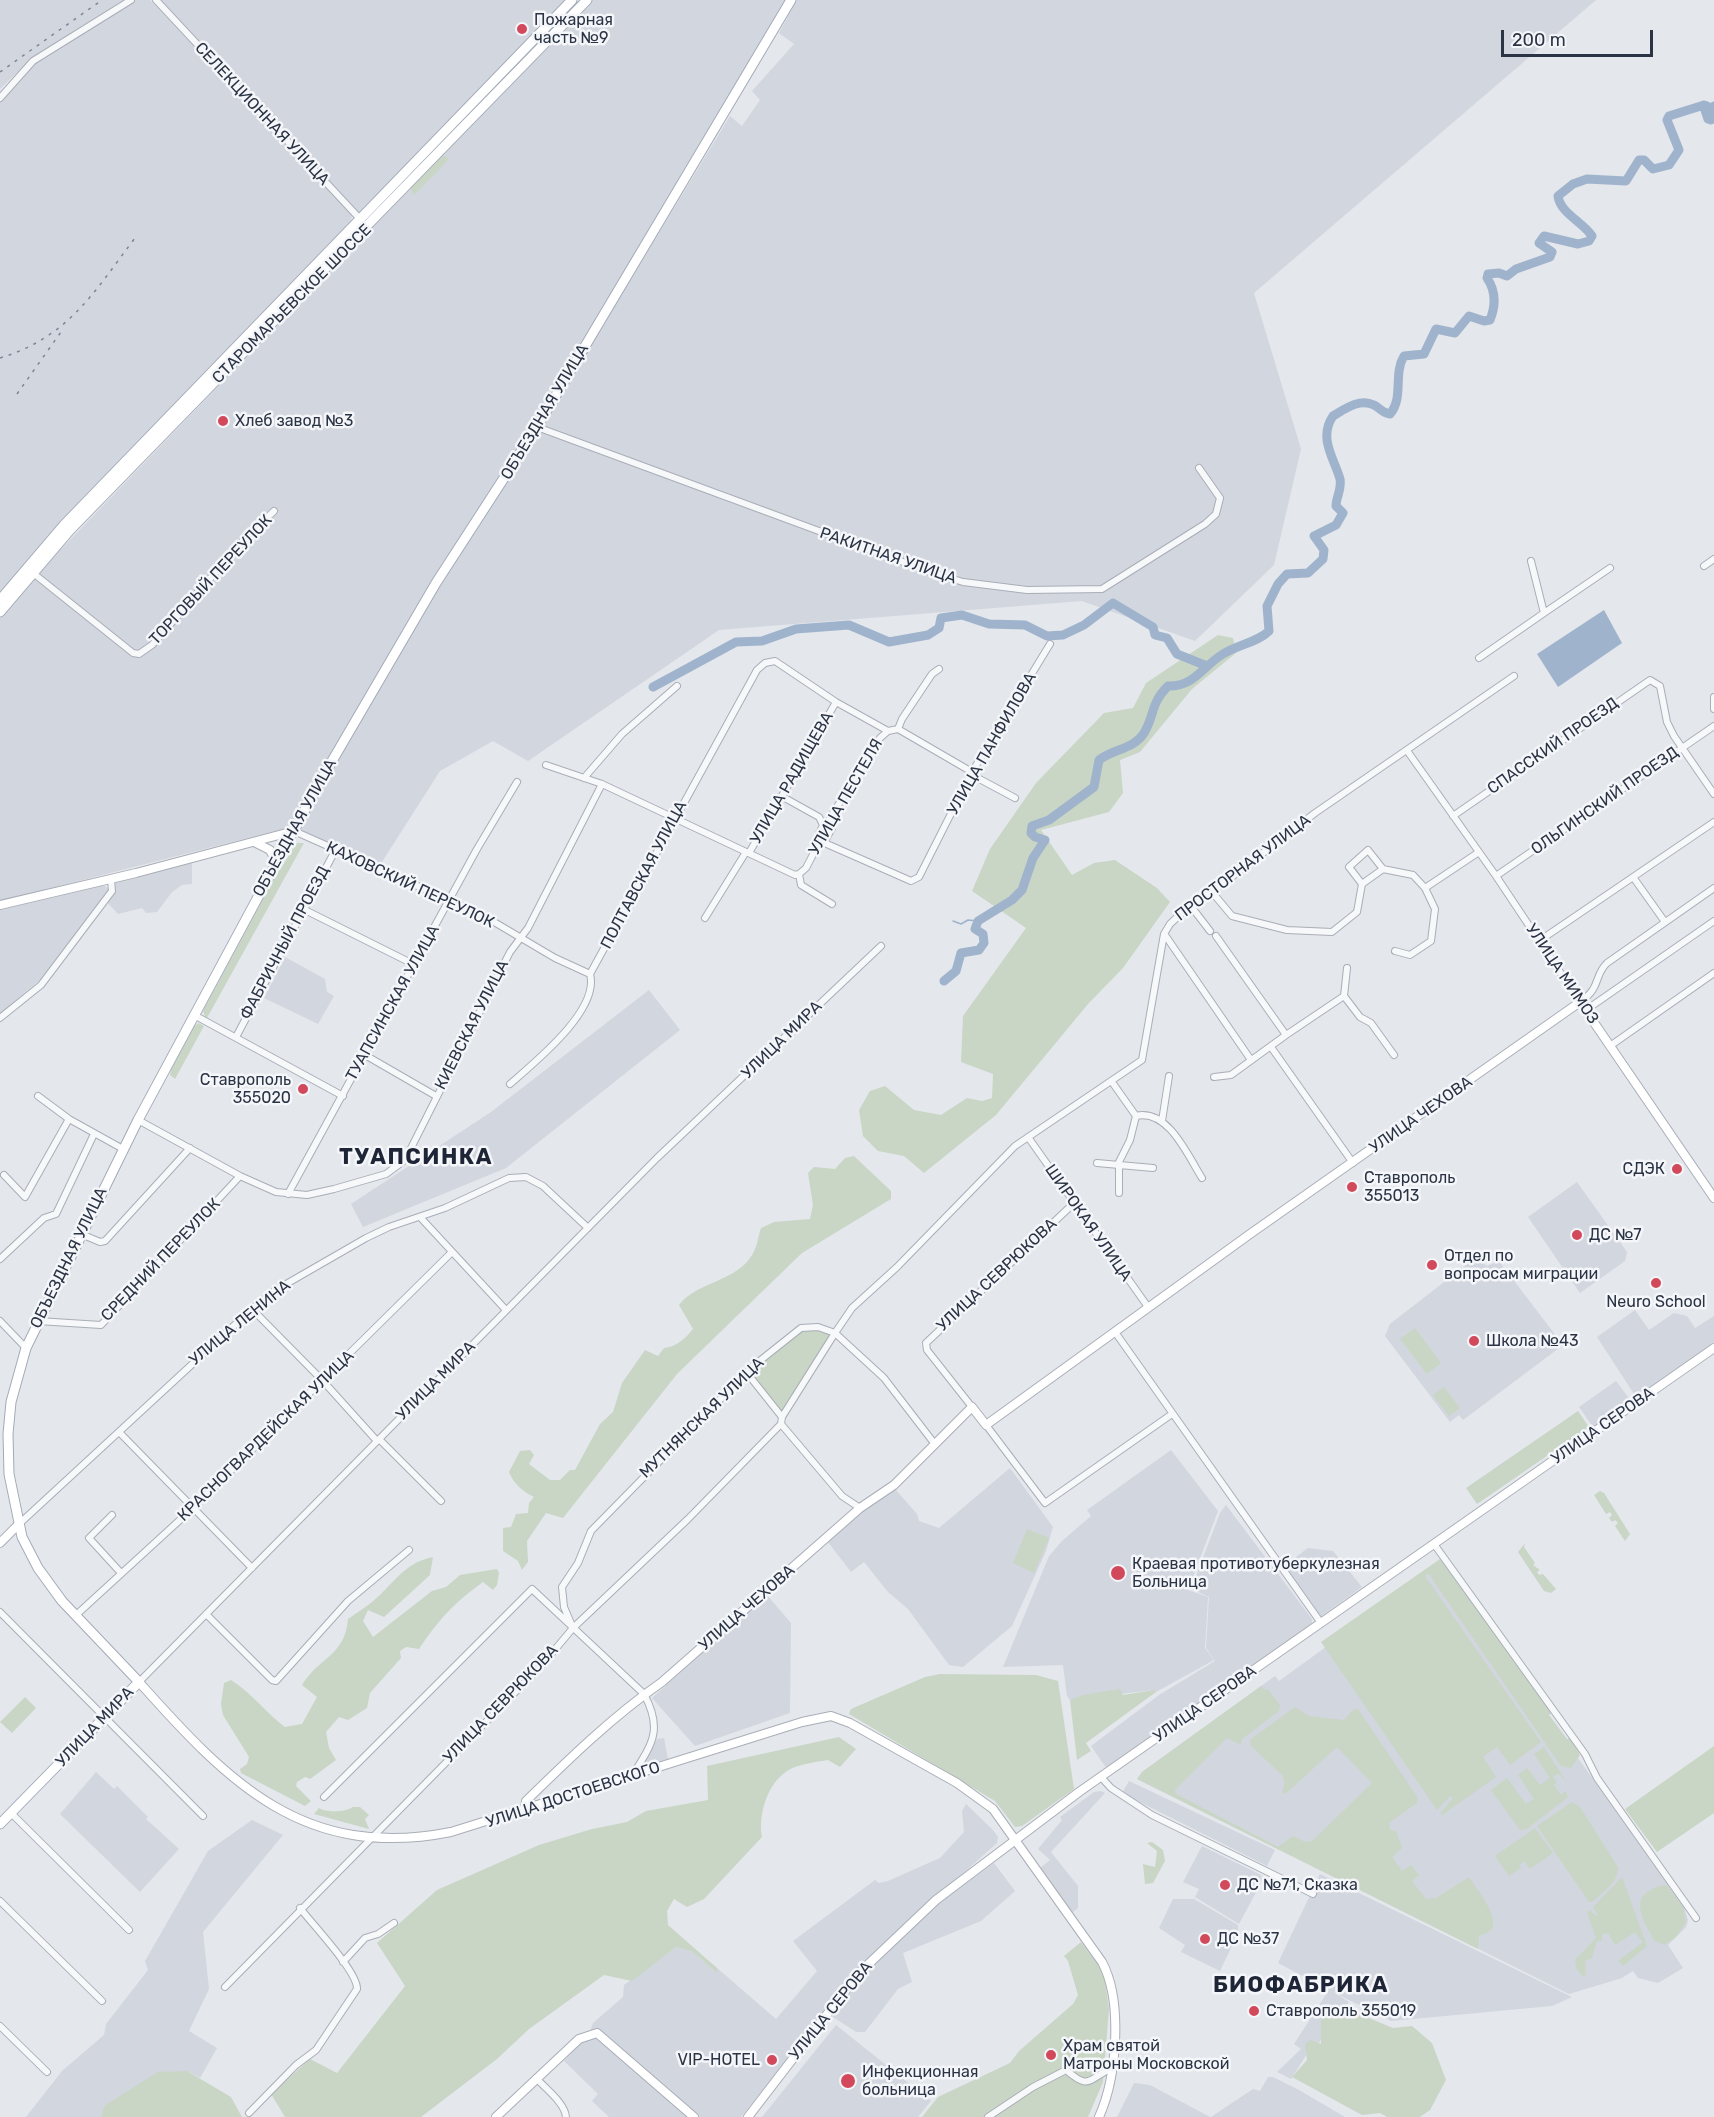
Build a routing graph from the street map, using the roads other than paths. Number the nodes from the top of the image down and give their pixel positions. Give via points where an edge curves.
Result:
1 (131, 0) edge
2 (156, 0) edge
3 (572, 0) edge
4 (587, 0) edge
5 (791, 0) edge
6 (535, 39) junction
7 (543, 46) junction
8 (0, 98) edge
9 (360, 219) junction
10 (368, 227) junction
11 (537, 427) junction
12 (1199, 468) dead end
13 (274, 511) dead end
14 (1714, 559) edge
15 (1531, 561) dead end
16 (1704, 566) dead end
17 (1610, 568) dead end
18 (33, 573) junction
19 (0, 600) edge
20 (0, 612) edge
21 (1544, 613) junction
22 (1050, 644) dead end
23 (1479, 658) dead end
24 (939, 669) dead end
25 (1514, 676) dead end
26 (677, 686) dead end
27 (1714, 697) edge
28 (836, 702) junction
29 (1714, 709) edge
30 (1714, 726) edge
31 (898, 729) junction
32 (888, 731) junction
33 (1682, 748) junction
34 (1408, 752) junction
35 (546, 765) dead end
36 (972, 774) junction
37 (584, 778) junction
38 (517, 782) dead end
39 (602, 784) junction
40 (1714, 794) edge
41 (783, 797) junction
42 (1015, 798) dead end
43 (1453, 816) junction
44 (674, 818) junction
45 (1714, 822) edge
46 (828, 823) junction
47 (294, 831) junction
48 (820, 841) junction
49 (253, 843) junction
50 (336, 849) junction
51 (747, 852) junction
52 (1479, 852) junction
53 (276, 862) junction
54 (1383, 869) junction
55 (799, 874) junction
56 (1496, 876) junction
57 (1633, 877) junction
58 (111, 880) junction
59 (1362, 884) junction
60 (1425, 888) junction
61 (1714, 888) edge
62 (1212, 892) junction
63 (449, 900) junction
64 (832, 904) dead end
65 (0, 905) edge
66 (1190, 905) junction
67 (303, 909) junction
68 (705, 918) dead end
69 (1714, 921) edge
70 (1665, 922) junction
71 (1210, 931) dead end
72 (1164, 934) junction
73 (1216, 936) dead end
74 (519, 939) junction
75 (1539, 941) junction
76 (881, 946) dead end
77 (1395, 951) dead end
78 (415, 965) junction
79 (1347, 968) dead end
80 (1714, 973) edge
81 (590, 974) junction
82 (1344, 996) junction
83 (1580, 1002) junction
84 (1586, 1010) junction
85 (194, 1015) junction
86 (0, 1018) edge
87 (1286, 1035) junction
88 (236, 1037) junction
89 (1610, 1046) junction
90 (1270, 1047) junction
91 (365, 1055) junction
92 (1394, 1055) dead end
93 (1251, 1060) junction
94 (1169, 1076) dead end
95 (1214, 1077) dead end
96 (1112, 1082) junction
97 (510, 1084) dead end
98 (38, 1096) dead end
99 (343, 1096) junction
100 (436, 1096) junction
101 (1136, 1116) junction
102 (69, 1119) junction
103 (138, 1120) junction
104 (1162, 1121) junction
105 (94, 1134) junction
106 (1028, 1137) junction
107 (190, 1148) junction
108 (123, 1149) junction
109 (1097, 1163) dead end
110 (1353, 1163) junction
111 (1118, 1166) junction
112 (1153, 1168) dead end
113 (4, 1175) dead end
114 (240, 1176) junction
115 (1202, 1178) dead end
116 (1119, 1193) dead end
117 (288, 1194) junction
118 (1714, 1197) edge
119 (1073, 1204) junction
120 (420, 1217) junction
121 (588, 1228) junction
122 (80, 1234) junction
123 (452, 1252) junction
124 (0, 1259) edge
125 (1148, 1307) junction
126 (252, 1309) junction
127 (506, 1310) junction
128 (0, 1321) edge
129 (37, 1321) junction
130 (1115, 1332) junction
131 (835, 1333) junction
132 (26, 1348) junction
133 (1714, 1348) edge
134 (747, 1373) junction
135 (323, 1381) junction
136 (972, 1407) junction
137 (1172, 1414) junction
138 (782, 1420) junction
139 (986, 1425) junction
140 (120, 1433) junction
141 (378, 1440) junction
142 (934, 1443) junction
143 (441, 1501) dead end
144 (193, 1508) junction
145 (860, 1508) junction
146 (112, 1515) dead end
147 (19, 1524) junction
148 (0, 1542) edge
149 (1434, 1544) junction
150 (409, 1550) dead end
151 (252, 1568) junction
152 (121, 1573) junction
153 (0, 1612) edge
154 (206, 1614) junction
155 (75, 1616) junction
156 (1321, 1623) junction
157 (573, 1628) junction
158 (139, 1682) junction
159 (644, 1694) junction
160 (106, 1717) junction
161 (632, 1776) junction
162 (1101, 1777) junction
163 (324, 1797) dead end
164 (525, 1809) junction
165 (11, 1813) junction
166 (203, 1816) dead end
167 (0, 1824) edge
168 (369, 1838) junction
169 (1016, 1839) junction
170 (1313, 1894) dead end
171 (0, 1901) edge
172 (300, 1908) junction
173 (1696, 1918) dead end
174 (394, 1923) dead end
175 (129, 1930) dead end
176 (343, 1962) junction
177 (225, 1987) dead end
178 (102, 2001) dead end
179 (0, 2026) edge
180 (1112, 2068) junction
181 (47, 2072) dead end
182 (536, 2078) junction
183 (249, 2113) dead end
184 (496, 2117) edge
185 (566, 2117) edge
186 (694, 2117) edge
187 (748, 2117) edge
188 (988, 2117) edge
189 (1100, 2117) edge

1 - 8 street via 33,61
2 - 9 street, СЕЛЕКЦИОННАЯ УЛИЦА
3 - 6 main road, СТАРОМАРЬЕВСКОЕ ШОССЕ
4 - 7 main road, СТАРОМАРЬЕВСКОЕ ШОССЕ
5 - 11 main road, ОБЪЕЗДНАЯ УЛИЦА
6 - 7 main road
6 - 9 main road, СТАРОМАРЬЕВСКОЕ ШОССЕ
7 - 10 main road, СТАРОМАРЬЕВСКОЕ ШОССЕ
9 - 10 street, СЕЛЕКЦИОННАЯ УЛИЦА
9 - 19 main road, СТАРОМАРЬЕВСКОЕ ШОССЕ via 64,525
10 - 18 main road, СТАРОМАРЬЕВСКОЕ ШОССЕ via 70,530
11 - 12 street, РАКИТНАЯ УЛИЦА via 921,569 963,582 1027,590 1102,589 1205,524 1216,514 1220,498
11 - 47 main road, ОБЪЕЗДНАЯ УЛИЦА via 436,583
13 - 18 street, ТОРГОВЫЙ ПЕРЕУЛОК via 152,645 139,654
14 - 16 street
15 - 21 street
17 - 21 street
18 - 20 main road, СТАРОМАРЬЕВСКОЕ ШОССЕ
21 - 23 street
22 - 36 street, УЛИЦА ПАНФИЛОВА
24 - 31 street, УЛИЦА ПЕСТЕЛЯ
25 - 34 street, ПРОСТОРНАЯ УЛИЦА
26 - 37 street via 622,734
27 - 29 street
28 - 32 street
28 - 41 street, УЛИЦА РАДИЩЕВА
28 - 44 street, ПОЛТАВСКАЯ УЛИЦА via 775,661 765,663 757,670
30 - 33 street, ОЛЬГИНСКИЙ ПРОЕЗД
31 - 32 street, УЛИЦА ПЕСТЕЛЯ
31 - 36 street
32 - 46 street, УЛИЦА ПЕСТЕЛЯ
33 - 40 street
33 - 43 street, СПАССКИЙ ПРОЕЗД via 1667,722 1662,692 1654,681 1645,682
33 - 56 street, ОЛЬГИНСКИЙ ПРОЕЗД
34 - 43 street, УЛИЦА МИМОЗ
34 - 62 street, ПРОСТОРНАЯ УЛИЦА via 1315,813
35 - 37 street
36 - 42 street
36 - 48 street, УЛИЦА ПАНФИЛОВА via 919,877 911,881
37 - 39 street
38 - 63 street, ТУАПСИНСКАЯ УЛИЦА
39 - 44 street
39 - 74 street, КИЕВСКАЯ УЛИЦА
41 - 46 street
41 - 51 street, УЛИЦА РАДИЩЕВА
43 - 52 street, УЛИЦА МИМОЗ
44 - 51 street
44 - 81 street, ПОЛТАВСКАЯ УЛИЦА
45 - 57 street
46 - 48 street, УЛИЦА ПЕСТЕЛЯ via 819,834
47 - 49 street
47 - 50 street, КАХОВСКИЙ ПЕРЕУЛОК
47 - 53 main road, ОБЪЕЗДНАЯ УЛИЦА
48 - 55 street, УЛИЦА ПЕСТЕЛЯ
49 - 53 street via 270,850
49 - 58 street
50 - 63 street, КАХОВСКИЙ ПЕРЕУЛОК
50 - 67 street, ФАБРИЧНЫЙ ПРОЕЗД
51 - 55 street
51 - 68 street, УЛИЦА РАДИЩЕВА
52 - 56 street, УЛИЦА МИМОЗ
52 - 60 street
53 - 85 main road, ОБЪЕЗДНАЯ УЛИЦА
54 - 59 street
54 - 59 street via 1368,850 1357,857 1349,867
54 - 60 street via 1413,875
55 - 64 street via 801,885
56 - 75 street, УЛИЦА МИМОЗ
57 - 70 street
57 - 75 street
58 - 65 street
58 - 86 street via 112,891 41,985
59 - 62 street via 1358,912 1332,932 1287,930 1232,916
60 - 77 street via 1435,909 1431,941 1410,955
61 - 70 street, УЛИЦА ЧЕХОВА
62 - 66 street, ПРОСТОРНАЯ УЛИЦА
63 - 74 street, КАХОВСКИЙ ПЕРЕУЛОК
63 - 78 street, ТУАПСИНСКАЯ УЛИЦА
66 - 71 street
66 - 72 street, ПРОСТОРНАЯ УЛИЦА
67 - 78 street
67 - 88 street, ФАБРИЧНЫЙ ПРОЕЗД
69 - 84 street
70 - 83 street, УЛИЦА ЧЕХОВА via 1607,963 1595,991
72 - 93 street
72 - 96 street, ПРОСТОРНАЯ УЛИЦА via 1142,1060
73 - 87 street
74 - 81 street, КАХОВСКИЙ ПЕРЕУЛОК
74 - 100 street, КИЕВСКАЯ УЛИЦА
75 - 83 street, УЛИЦА МИМОЗ
76 - 121 street, УЛИЦА МИРА
78 - 91 street, ТУАПСИНСКАЯ УЛИЦА
79 - 82 street
80 - 89 street
81 - 97 street, ПОЛТАВСКАЯ УЛИЦА via 589,1000 556,1040
82 - 87 street
82 - 92 street via 1360,1017 1371,1023
83 - 84 street, УЛИЦА МИМОЗ
83 - 110 street, УЛИЦА ЧЕХОВА
84 - 89 street, УЛИЦА МИМОЗ
85 - 88 street
85 - 103 main road, ОБЪЕЗДНАЯ УЛИЦА
87 - 90 street
88 - 99 street
89 - 118 street, УЛИЦА МИМОЗ
90 - 93 street
90 - 110 street
91 - 99 street, ТУАПСИНСКАЯ УЛИЦА
91 - 100 street
93 - 95 street via 1231,1075
94 - 104 street
96 - 101 street
96 - 106 street, ПРОСТОРНАЯ УЛИЦА
98 - 102 street
99 - 117 street, ТУАПСИНСКАЯ УЛИЦА
100 - 117 street, КИЕВСКАЯ УЛИЦА via 405,1160 386,1174 307,1195
101 - 104 street
101 - 111 street
102 - 105 street
102 - 113 street via 25,1197
103 - 107 street
103 - 108 main road, ОБЪЕЗДНАЯ УЛИЦА
104 - 115 street
105 - 108 street
105 - 124 street via 56,1214 44,1218
106 - 119 street, ШИРОКАЯ УЛИЦА
106 - 131 street via 852,1308
107 - 114 street
107 - 122 street via 105,1240 100,1242
108 - 122 main road, ОБЪЕЗДНАЯ УЛИЦА
109 - 111 street
110 - 125 street, УЛИЦА ЧЕХОВА
111 - 112 street
111 - 116 street
114 - 117 street
114 - 129 street, СРЕДНИЙ ПЕРЕУЛОК via 101,1325
119 - 125 street, ШИРОКАЯ УЛИЦА
119 - 136 street, УЛИЦА СЕВРЮКОВА via 926,1343 927,1350
120 - 121 street, УЛИЦА ЛЕНИНА via 509,1178 526,1177 543,1186
120 - 123 street
120 - 126 street, УЛИЦА ЛЕНИНА via 366,1238 274,1291
121 - 127 street, УЛИЦА МИРА
122 - 129 main road, ОБЪЕЗДНАЯ УЛИЦА
123 - 127 street
123 - 135 street, КРАСНОГВАРДЕЙСКАЯ УЛИЦА
125 - 130 street, УЛИЦА ЧЕХОВА
126 - 135 street
126 - 140 street, УЛИЦА ЛЕНИНА via 149,1401
127 - 141 street, УЛИЦА МИРА
128 - 132 street
129 - 132 main road, ОБЪЕЗДНАЯ УЛИЦА
130 - 137 street
130 - 139 street, УЛИЦА ЧЕХОВА
131 - 134 street, МУТНЯНСКАЯ УЛИЦА via 818,1327 801,1328
131 - 138 street, УЛИЦА СЕВРЮКОВА
131 - 142 street via 884,1378
132 - 147 main road, ОБЪЕЗДНАЯ УЛИЦА via 14,1386 8,1434 9,1474
133 - 149 street, УЛИЦА СЕРОВА
134 - 138 street
134 - 157 street, МУТНЯНСКАЯ УЛИЦА via 591,1531 578,1563 562,1587 564,1607
135 - 141 street
135 - 144 street, КРАСНОГВАРДЕЙСКАЯ УЛИЦА
136 - 139 street
136 - 142 street, УЛИЦА ЧЕХОВА
137 - 139 street via 1047,1503
137 - 156 street
138 - 145 street via 842,1496
138 - 157 street, УЛИЦА СЕВРЮКОВА via 688,1519
140 - 144 street
140 - 147 street, УЛИЦА ЛЕНИНА
141 - 143 street
141 - 151 street, УЛИЦА МИРА
142 - 145 street, УЛИЦА ЧЕХОВА via 894,1485
144 - 151 street
144 - 152 street, КРАСНОГВАРДЕЙСКАЯ УЛИЦА
145 - 159 street, УЛИЦА ЧЕХОВА
146 - 152 street via 89,1538
147 - 148 street, УЛИЦА ЛЕНИНА
147 - 155 main road, ОБЪЕЗДНАЯ УЛИЦА via 38,1568
149 - 156 street, УЛИЦА СЕРОВА
149 - 173 street via 1585,1754 1597,1778
150 - 154 street via 348,1601 278,1680 272,1680
151 - 154 street, УЛИЦА МИРА
152 - 155 street, КРАСНОГВАРДЕЙСКАЯ УЛИЦА
153 - 160 street
154 - 158 street, УЛИЦА МИРА
155 - 158 main road, ОБЪЕЗДНАЯ УЛИЦА
156 - 162 street, УЛИЦА СЕРОВА
157 - 159 street
157 - 163 street via 532,1589
157 - 168 street, УЛИЦА СЕВРЮКОВА via 542,1665
158 - 160 main road, УЛИЦА МИРА
158 - 168 street, УЛИЦА ДОСТОЕВСКОГО via 212,1761 253,1793 301,1821
159 - 161 street via 651,1708 655,1739
159 - 164 street, УЛИЦА ЧЕХОВА via 526,1801
160 - 165 main road, УЛИЦА МИРА
160 - 166 street
161 - 164 street, УЛИЦА ДОСТОЕВСКОГО
161 - 169 street, УЛИЦА ДОСТОЕВСКОГО via 831,1716 957,1783 993,1809
162 - 169 street, УЛИЦА СЕРОВА
162 - 170 street via 1152,1815
164 - 168 street, УЛИЦА ДОСТОЕВСКОГО via 432,1836
165 - 167 main road, УЛИЦА МИРА
165 - 175 street
168 - 172 street, УЛИЦА СЕВРЮКОВА
169 - 180 street, УЛИЦА ДОСТОЕВСКОГО via 1109,1975 1114,2001
169 - 187 street, УЛИЦА СЕРОВА via 936,1900 863,1969
171 - 178 street
172 - 176 street
172 - 177 street, УЛИЦА СЕВРЮКОВА
174 - 176 street via 365,1938
176 - 183 street via 357,1989 316,2050
179 - 181 street
180 - 188 street via 1084,2083 1066,2070
180 - 189 street, УЛИЦА ДОСТОЕВСКОГО via 1108,2098
182 - 184 street
182 - 185 street
182 - 186 street via 579,2039 597,2033

